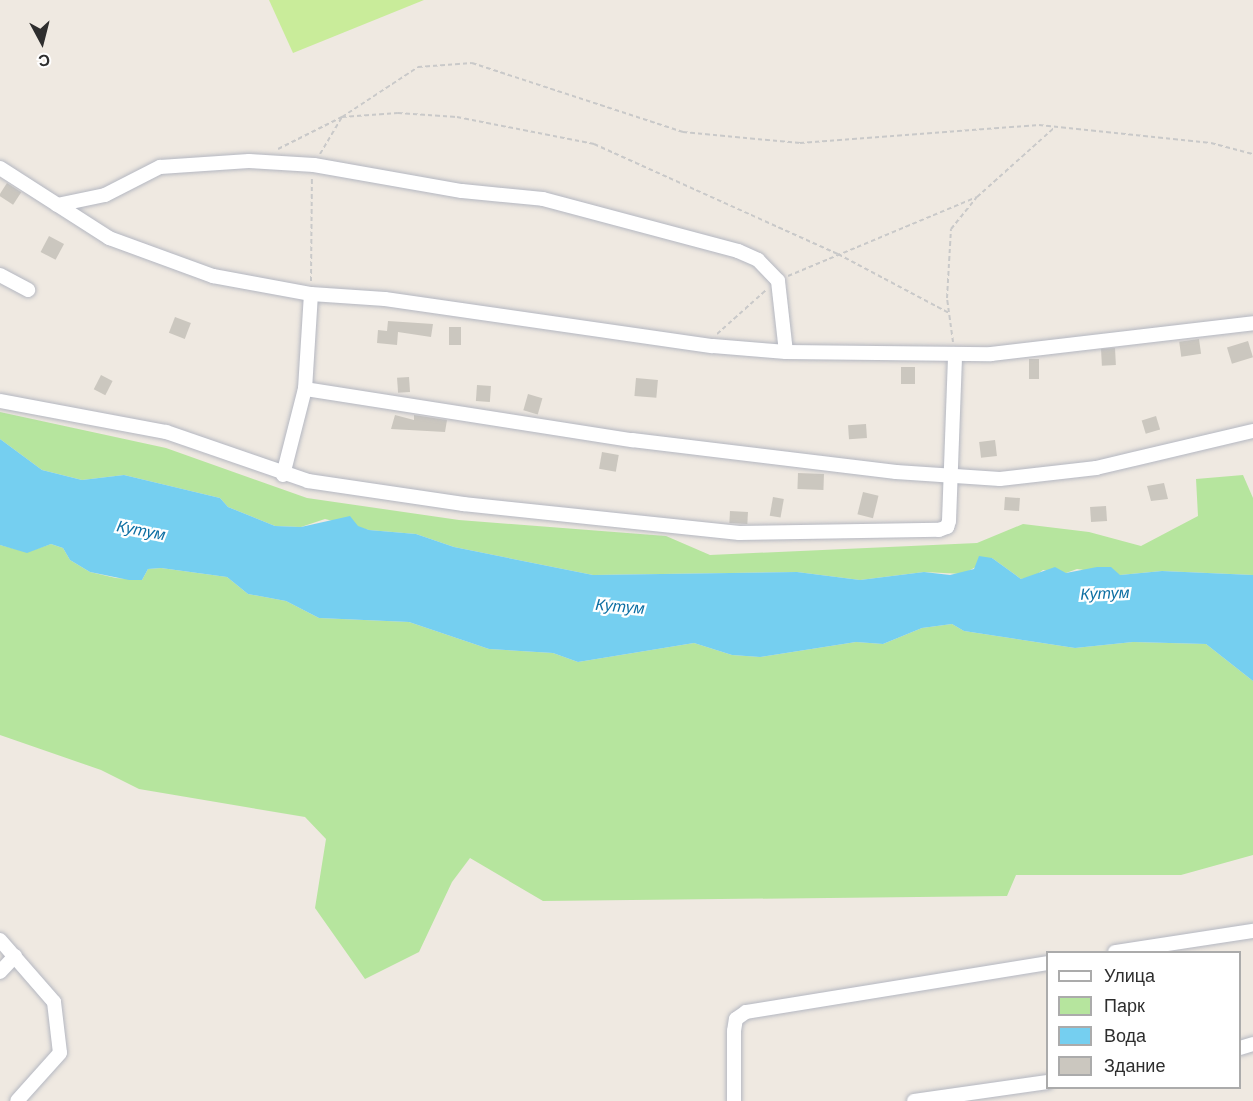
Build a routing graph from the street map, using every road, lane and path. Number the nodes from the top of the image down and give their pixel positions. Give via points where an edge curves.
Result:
1 (342, 117) junction
2 (1055, 127) junction
3 (272, 152) dead end
4 (1253, 154) edge
5 (314, 165) junction
6 (0, 168) edge
7 (984, 188) dead end
8 (977, 197) junction
9 (57, 205) junction
10 (838, 254) junction
11 (0, 275) edge
12 (778, 281) junction
13 (28, 290) dead end
14 (311, 294) junction
15 (949, 313) junction
16 (1253, 323) edge
17 (713, 346) junction
18 (786, 352) junction
19 (955, 354) junction
20 (305, 388) junction
21 (0, 401) edge
22 (1253, 431) edge
23 (950, 474) junction
24 (283, 475) junction
25 (1253, 931) edge
26 (0, 940) edge
27 (1121, 951) edge
28 (15, 957) junction
29 (1046, 963) edge
30 (0, 972) edge
31 (1046, 1082) edge
32 (17, 1101) edge
33 (734, 1101) edge
34 (914, 1101) edge

1 - 2 path via 418,68 472,63 683,132 800,143
1 - 3 path
1 - 5 path
1 - 10 path via 398,113 457,117 594,144
2 - 4 path via 1212,143
2 - 8 path
5 - 9 street via 249,161 160,167 105,195
5 - 12 street via 462,191 543,199 738,251 770,268
5 - 14 path via 309,199
6 - 9 street
7 - 8 path
8 - 10 path
8 - 15 path via 951,229
9 - 14 street via 134,250 213,276
10 - 12 path
10 - 15 path
11 - 13 street
12 - 17 path via 722,327
12 - 18 street
14 - 17 street via 386,299
14 - 20 street
15 - 19 path
16 - 19 street via 991,354
17 - 18 street
18 - 19 street
19 - 23 street
20 - 23 street via 632,440 896,472
20 - 24 street
21 - 24 street via 166,432
22 - 23 street via 1096,468 1000,479
23 - 24 street via 949,521 939,530 739,533 463,504
25 - 27 street
26 - 28 street
28 - 30 street
28 - 32 street via 54,1002 60,1053
29 - 33 street via 746,1012 736,1019 734,1031
31 - 34 street

